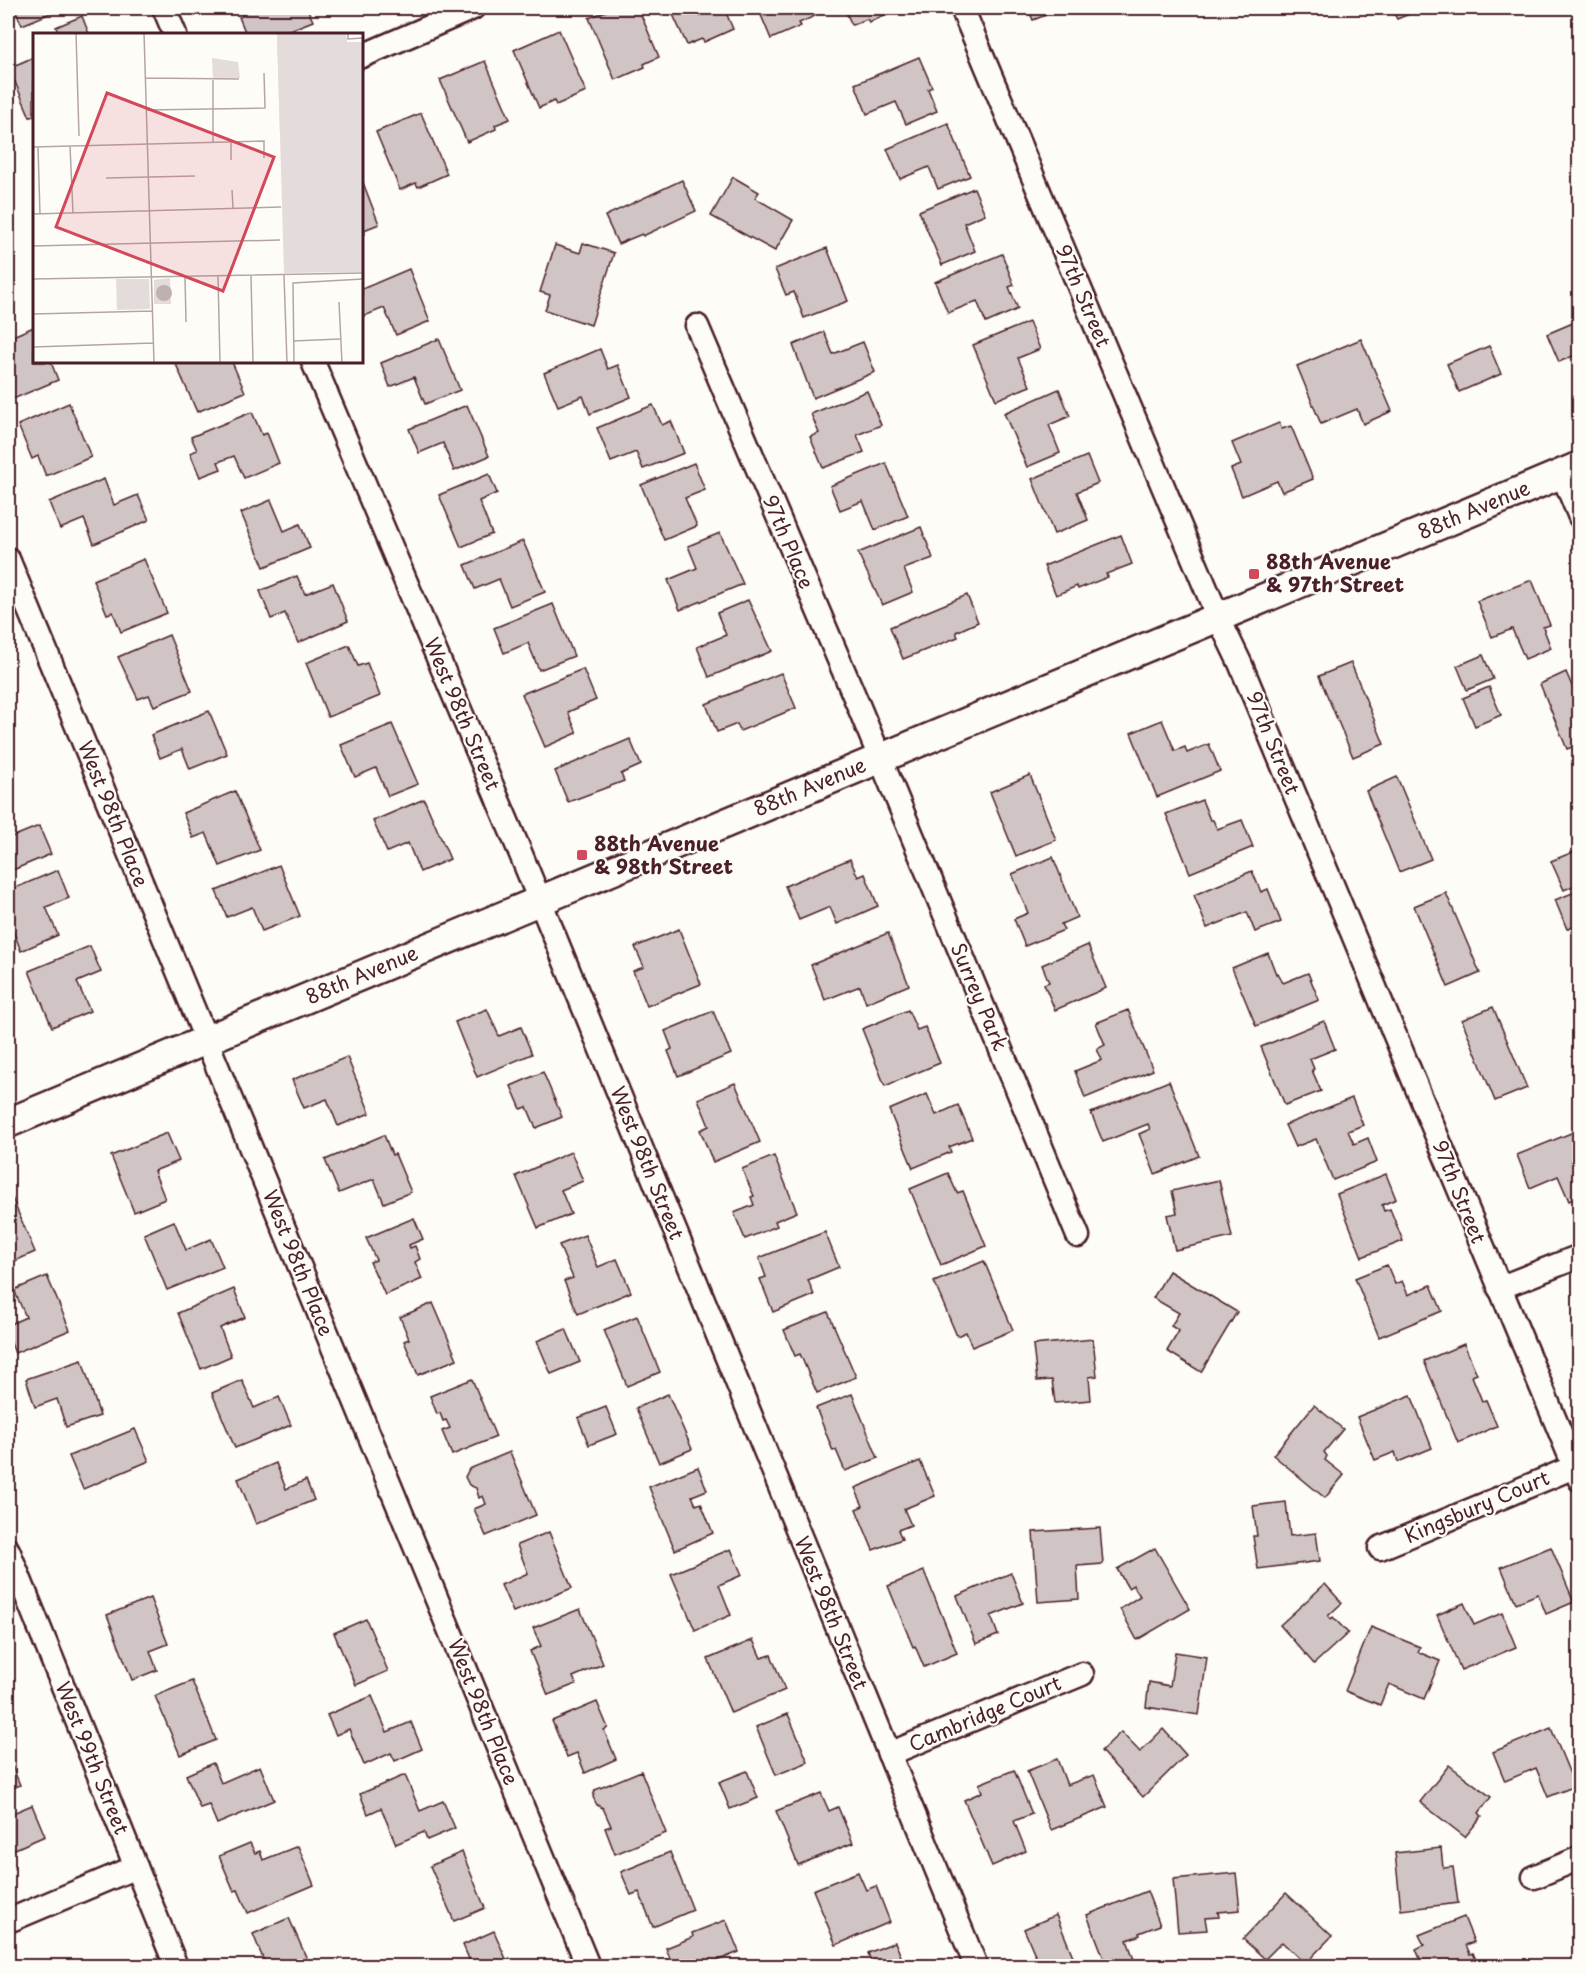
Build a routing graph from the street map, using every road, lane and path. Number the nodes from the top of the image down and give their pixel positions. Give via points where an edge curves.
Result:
1 (164, 8) edge
2 (473, 8) edge
3 (962, 8) edge
4 (175, 33) edge
5 (363, 56) edge
6 (697, 326) dead end
7 (313, 363) edge
8 (1571, 470) edge
9 (1580, 516) edge
10 (8, 559) edge
11 (1218, 617) junction
12 (880, 758) junction
13 (540, 901) junction
14 (206, 1040) junction
15 (8, 1123) edge
16 (1078, 1236) dead end
17 (1580, 1256) edge
18 (1498, 1288) junction
19 (1577, 1474) edge
20 (1380, 1548) dead end
21 (8, 1551) edge
22 (1082, 1674) dead end
23 (889, 1754) junction
24 (1580, 1858) edge
25 (136, 1867) junction
26 (1533, 1877) dead end
27 (8, 1921) edge
28 (176, 1966) edge
29 (588, 1966) edge
30 (976, 1966) edge

1 - 4 street
2 - 5 street
3 - 11 street, 97th Street
6 - 12 street, 97th Place
7 - 13 street, West 98th Street
8 - 9 street
8 - 11 street, 88th Avenue
10 - 14 street, West 98th Place
11 - 12 street, 88th Avenue
11 - 18 street, 97th Street
12 - 13 street, 88th Avenue
12 - 16 street, Surrey Park
13 - 14 street, 88th Avenue
13 - 23 street, West 98th Street
14 - 15 street, 88th Avenue
14 - 29 street, West 98th Place
17 - 18 street
18 - 19 street, 97th Street
19 - 20 street, Kingsbury Court
21 - 25 street, West 99th Street
22 - 23 street, Cambridge Court
23 - 30 street, West 98th Street
24 - 26 street
25 - 27 street
25 - 28 street, West 99th Street

